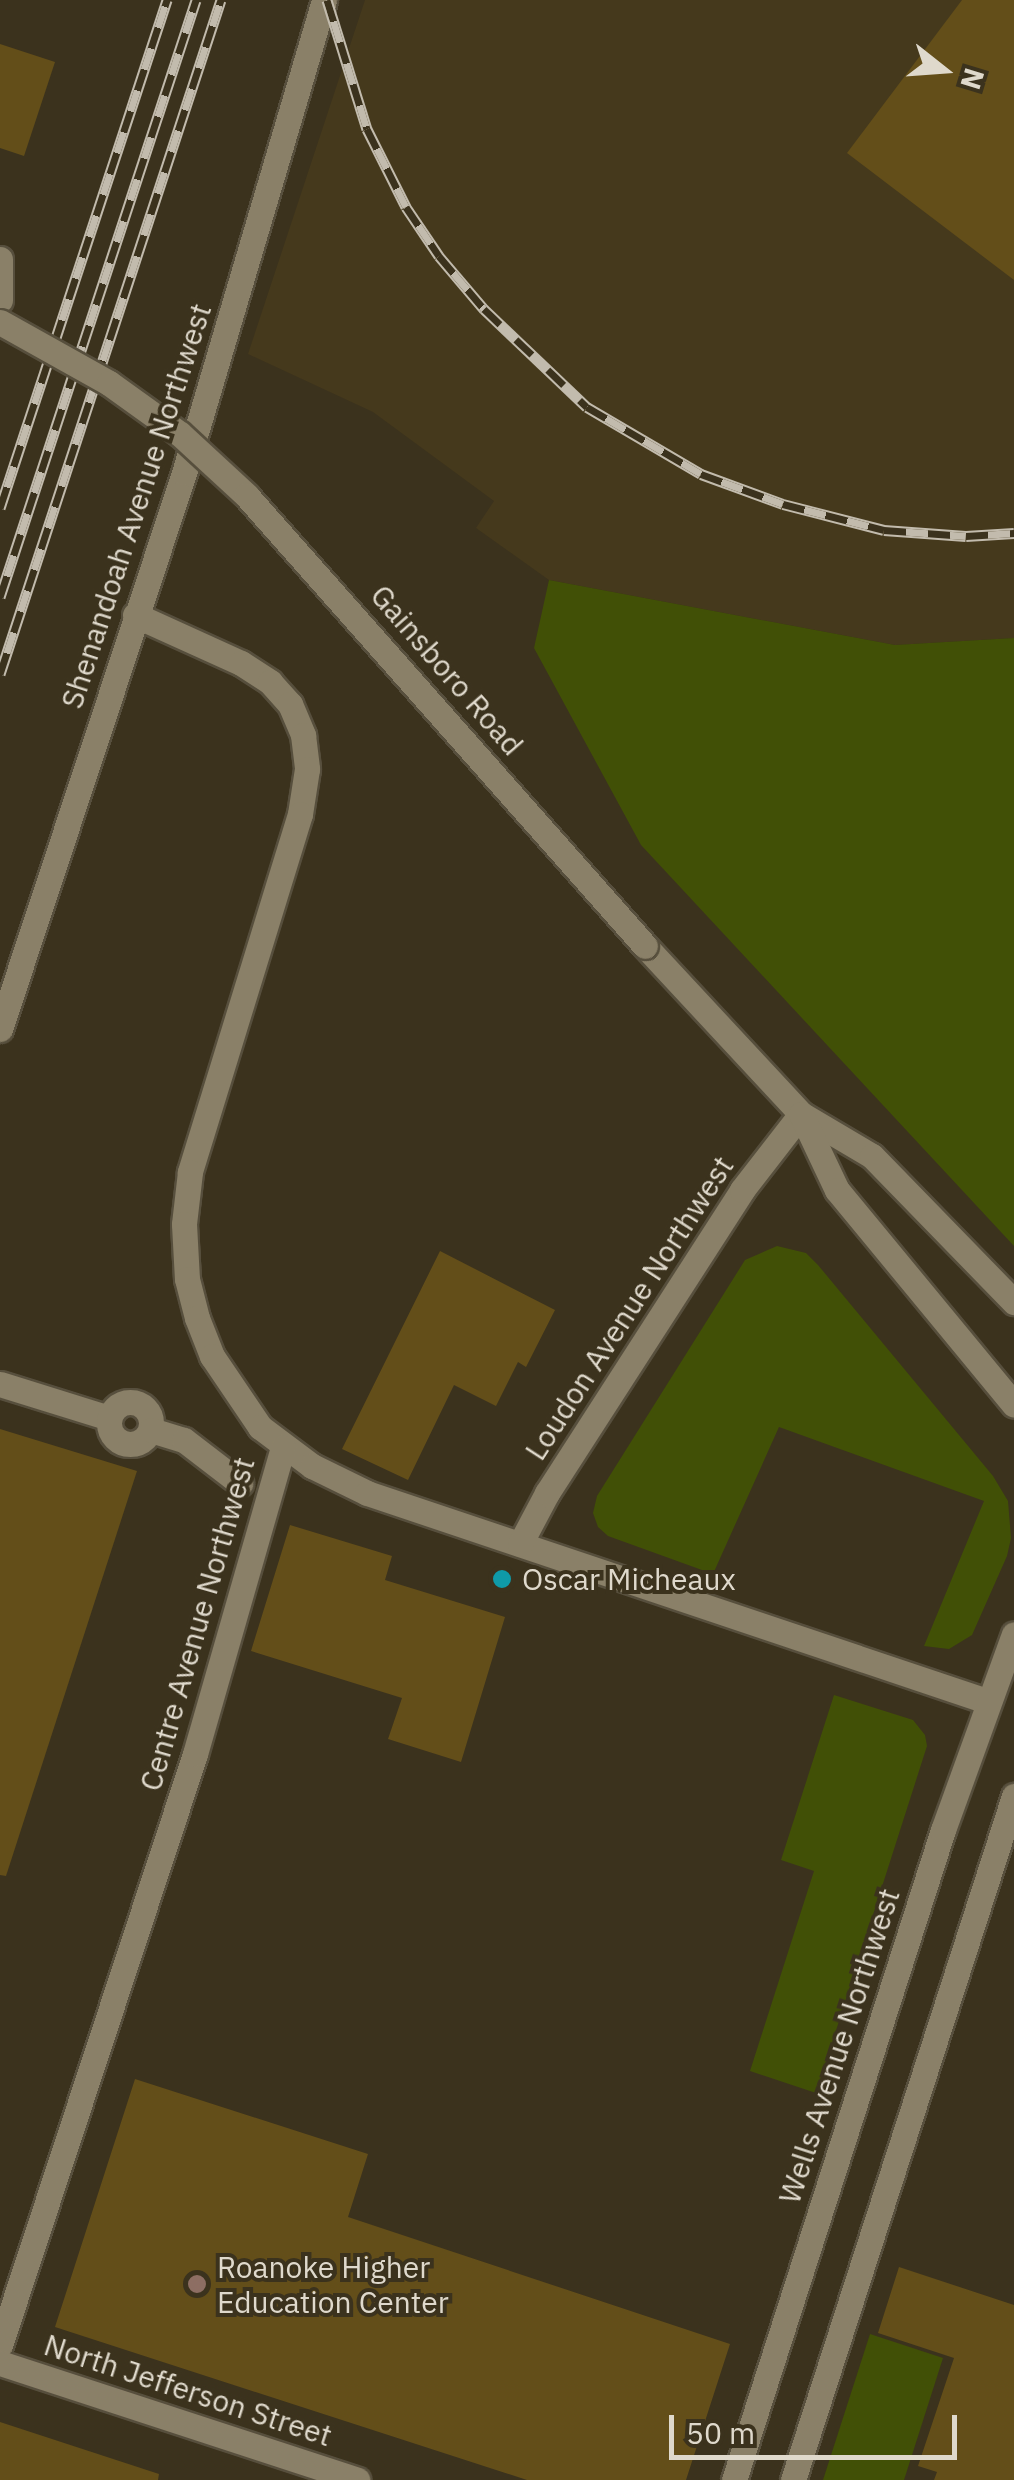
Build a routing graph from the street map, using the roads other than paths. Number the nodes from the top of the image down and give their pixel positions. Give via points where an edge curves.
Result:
1 (324, 0) edge
2 (0, 259) edge
3 (0, 300) edge
4 (0, 322) edge
5 (135, 615) junction
6 (0, 1029) edge
7 (801, 1114) junction
8 (1014, 1302) edge
9 (0, 1384) edge
10 (1014, 1404) edge
11 (283, 1446) junction
12 (240, 1483) dead end
13 (520, 1544) junction
14 (1014, 1634) edge
15 (987, 1701) junction
16 (1014, 1796) edge
17 (0, 2344) edge
18 (0, 2363) edge
19 (356, 2480) edge
20 (734, 2480) edge
21 (794, 2480) edge

1 - 5 street, Shenandoah Avenue Northwest via 195,437
2 - 3 street
4 - 7 street, Gainsboro Road, bridge via 109,382 180,434 246,495
5 - 6 street, Shenandoah Avenue Northwest
5 - 11 street, Centre Avenue Northwest via 270,682 304,735 300,814 190,1172 184,1224 187,1279 212,1356 260,1427
7 - 8 street, Gainsboro Road via 872,1156
7 - 10 street, Gainsboro Road via 837,1190
7 - 13 street, Loudon Avenue Northwest via 742,1190
9 - 12 street via 109,1418 117,1406 136,1403 147,1410 151,1430 184,1440
11 - 13 street via 368,1493
11 - 17 street, Centre Avenue Northwest via 195,1754
13 - 15 street
14 - 15 street, Wells Avenue Northwest
15 - 20 street, Wells Avenue Northwest
16 - 21 street
18 - 19 street, North Jefferson Street

